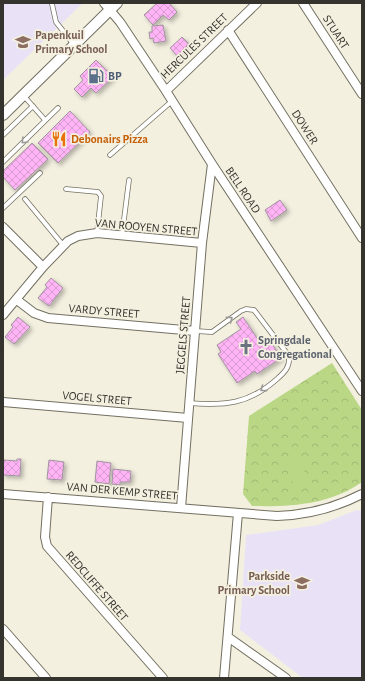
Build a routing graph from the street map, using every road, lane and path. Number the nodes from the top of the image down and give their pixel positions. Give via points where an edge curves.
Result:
1 (256, 3) edge
2 (303, 3) edge
3 (52, 4) dead end
4 (111, 5) edge
5 (228, 30) junction
6 (74, 45) junction
7 (166, 91) junction
8 (362, 94) edge
9 (23, 95) junction
10 (172, 101) junction
11 (33, 106) junction
12 (58, 108) dead end
13 (3, 115) edge
14 (45, 120) junction
15 (3, 135) edge
16 (110, 155) dead end
17 (3, 162) edge
18 (212, 164) junction
19 (40, 173) dead end
20 (129, 180) dead end
21 (66, 189) dead end
22 (25, 199) dead end
23 (3, 208) edge
24 (3, 227) edge
25 (97, 233) junction
26 (122, 236) junction
27 (362, 238) edge
28 (202, 243) junction
29 (64, 245) junction
30 (43, 267) junction
31 (16, 300) junction
32 (3, 316) edge
33 (195, 331) junction
34 (362, 390) edge
35 (3, 402) edge
36 (189, 403) junction
37 (188, 418) junction
38 (3, 494) edge
39 (362, 494) edge
40 (48, 497) junction
41 (180, 508) junction
42 (238, 513) junction
43 (3, 629) edge
44 (228, 637) junction
45 (46, 678) edge
46 (163, 678) edge
47 (224, 678) edge
48 (286, 678) edge

1 - 5 street, HERCULES STREET
2 - 8 street, STUART
3 - 6 lane via 56,22
4 - 6 street
4 - 7 street, BELL ROAD
5 - 7 street, HERCULES STREET
5 - 27 street, DOWER
6 - 9 street
7 - 10 street, BELL ROAD
9 - 11 lane
9 - 13 street
10 - 16 lane
10 - 18 street, BELL ROAD
11 - 14 lane
11 - 15 lane
12 - 14 lane
14 -> 17 lane
18 - 28 street, JEGGELS STREET
18 - 34 street, BELL ROAD
19 - 23 lane
20 - 26 lane
21 - 25 lane via 100,194
22 - 29 lane
24 - 30 street
25 - 26 street, VAN ROOYEN STREET
25 - 29 street, VAN ROOYEN STREET via 78,236
26 - 28 street, VAN ROOYEN STREET
28 - 33 street, JEGGELS STREET
29 - 30 street, VAN ROOYEN STREET
30 - 31 street, VAN ROOYEN STREET
31 - 32 street, VAN ROOYEN STREET
31 - 33 street, VARDY STREET via 48,318
33 - 36 street, JEGGELS STREET
33 -> 36 lane via 212,332 241,311 254,310 289,356 290,361 286,371 272,384 251,397 217,405
35 - 37 street, VOGEL STREET
36 - 37 street, JEGGELS STREET
37 - 41 street, JEGGELS STREET
38 - 40 street, VAN DER KEMP STREET
39 - 42 street, VAN DER KEMP STREET via 315,512 283,516
40 - 41 street, VAN DER KEMP STREET
40 - 46 street, REDCLIFFE STREET via 45,537 47,546
41 - 42 street, VAN DER KEMP STREET
42 - 44 street
43 - 45 street
44 - 47 street
44 - 48 street

